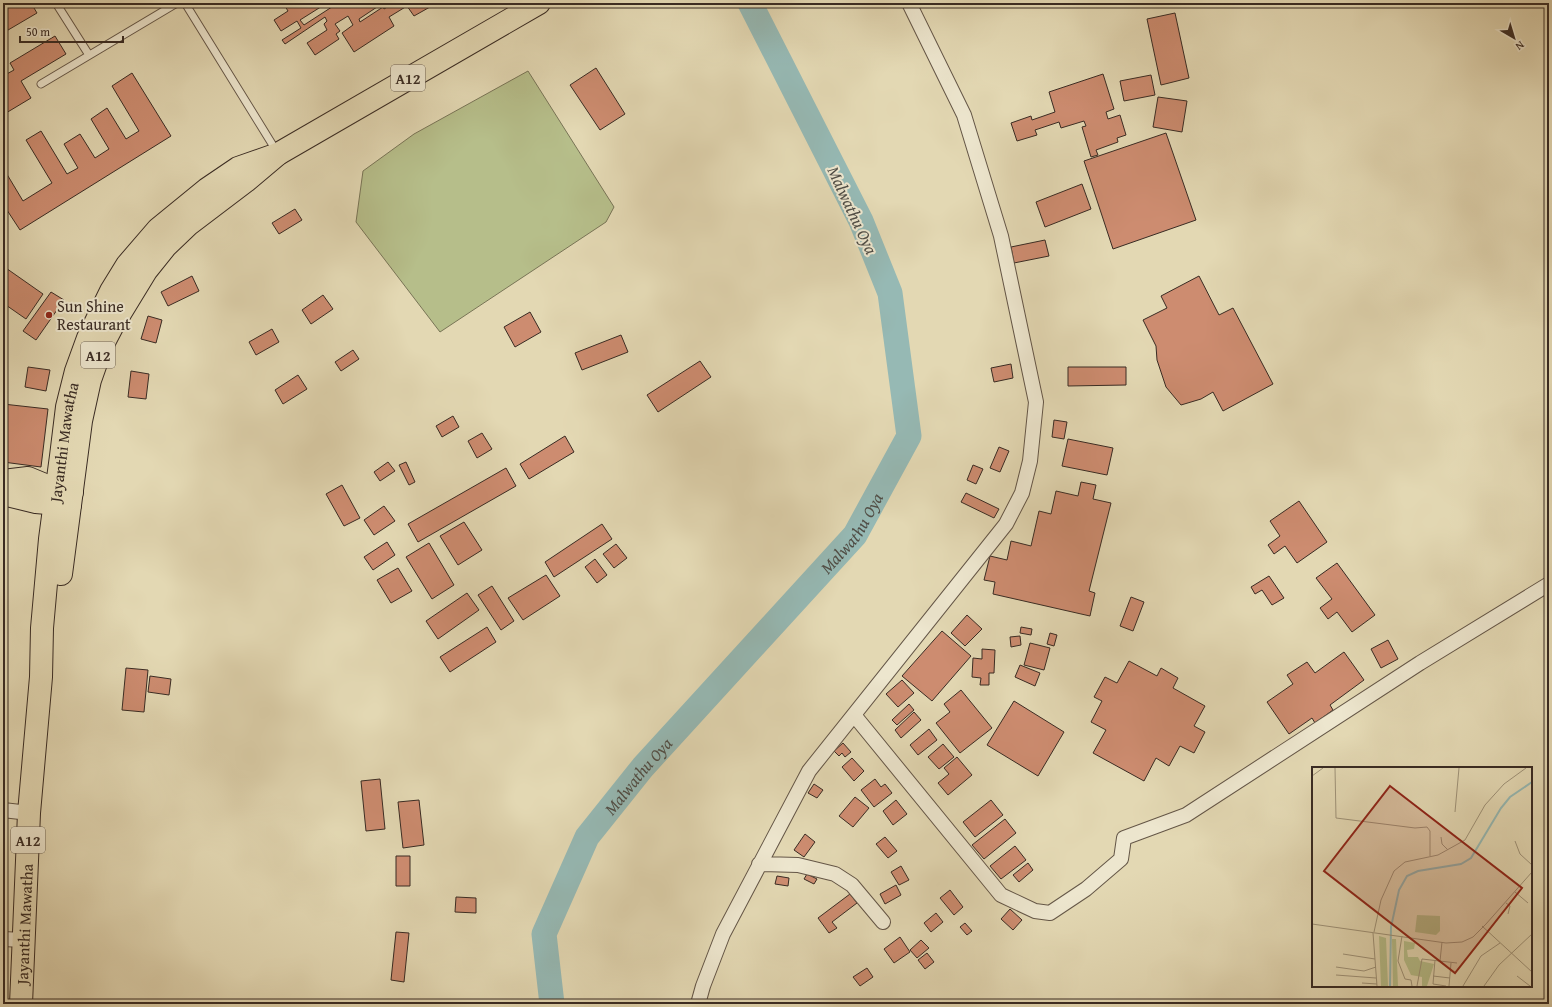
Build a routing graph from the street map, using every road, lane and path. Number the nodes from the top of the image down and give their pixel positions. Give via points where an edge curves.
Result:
1 (56, 3) edge
2 (177, 3) edge
3 (185, 3) edge
4 (539, 3) edge
5 (909, 3) edge
6 (89, 55) junction
7 (41, 84) dead end
8 (278, 154) junction
9 (61, 456) junction
10 (28, 478) junction
11 (3, 481) edge
12 (13, 497) edge
13 (63, 497) junction
14 (50, 539) junction
15 (1549, 584) edge
16 (41, 677) junction
17 (854, 715) junction
18 (3, 810) edge
19 (29, 813) junction
20 (759, 864) junction
21 (883, 922) dead end
22 (13, 940) edge
23 (21, 1004) edge
24 (698, 1004) edge

1 - 6 lane
2 - 6 lane
3 - 8 lane
4 - 8 main road, Jayanthi Mawatha / A12
5 - 17 street via 964,115 1001,236 1036,402 1030,461 1022,493 1006,524
6 - 7 lane
8 - 9 main road, Jayanthi Mawatha / A12 via 238,168 207,189 158,229 127,265 99,315 76,372 67,407
8 - 13 main road, Jayanthi Mawatha / A12 via 188,225 166,246 130,295 102,346 90,380
9 - 10 main road via 44,472
9 - 13 main road, Jayanthi Mawatha / A12
10 - 11 main road
10 - 13 main road
12 - 13 main road via 36,502
12 - 14 main road via 34,507 44,521
13 - 14 main road, Jayanthi Mawatha / A12
13 - 16 main road, Jayanthi Mawatha / A12 via 54,626
14 - 16 main road, Jayanthi Mawatha / A12 via 42,628
15 - 17 street via 1420,663 1186,815 1124,838 1121,859 1086,889 1050,913 1035,911 1001,895
16 - 19 main road, Jayanthi Mawatha / A12
17 - 20 street via 809,771
18 - 19 street
19 - 22 main road, Jayanthi Mawatha / A12
20 - 21 street via 798,865 836,874 852,885
20 - 24 street via 723,934
22 - 23 main road, Jayanthi Mawatha / A12

